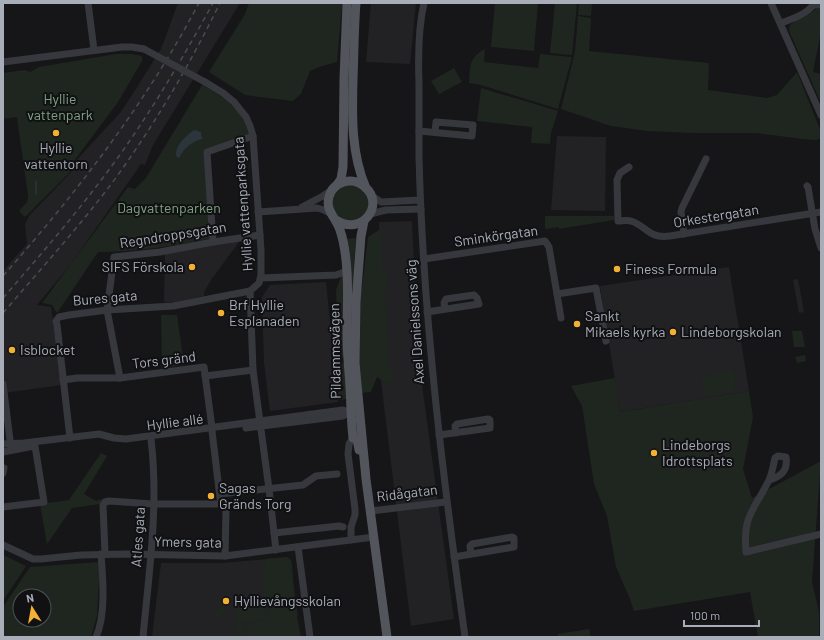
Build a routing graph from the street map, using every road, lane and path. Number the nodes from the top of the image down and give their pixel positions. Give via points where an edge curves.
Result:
1 (88, 3) edge
2 (347, 3) edge
3 (356, 3) edge
4 (424, 3) edge
5 (771, 3) edge
6 (812, 4) edge
7 (821, 5) edge
8 (780, 24) junction
9 (94, 50) junction
10 (3, 62) edge
11 (349, 63) junction
12 (348, 76) junction
13 (821, 115) edge
14 (419, 131) junction
15 (435, 132) junction
16 (253, 136) junction
17 (706, 160) dead end
18 (629, 167) dead end
19 (807, 186) dead end
20 (334, 188) junction
21 (369, 191) junction
22 (420, 200) junction
23 (298, 209) junction
24 (421, 209) junction
25 (258, 212) junction
26 (821, 212) edge
27 (812, 214) junction
28 (333, 217) junction
29 (367, 217) junction
30 (684, 234) junction
31 (260, 235) junction
32 (213, 242) junction
33 (821, 248) edge
34 (107, 254) dead end
35 (114, 257) junction
36 (424, 259) junction
37 (347, 271) junction
38 (261, 278) junction
39 (250, 291) junction
40 (556, 292) junction
41 (445, 309) dead end
42 (107, 310) junction
43 (427, 312) junction
44 (561, 318) dead end
45 (606, 341) dead end
46 (253, 370) junction
47 (205, 376) junction
48 (120, 378) junction
49 (63, 380) junction
50 (3, 384) edge
51 (350, 412) junction
52 (360, 412) junction
53 (260, 424) junction
54 (212, 429) junction
55 (456, 433) dead end
56 (439, 435) junction
57 (70, 438) junction
58 (353, 438) junction
59 (151, 439) junction
60 (8, 446) edge
61 (35, 446) junction
62 (3, 452) edge
63 (337, 474) dead end
64 (366, 479) junction
65 (770, 480) dead end
66 (270, 489) junction
67 (220, 494) junction
68 (446, 502) junction
69 (153, 504) junction
70 (221, 504) junction
71 (3, 507) edge
72 (371, 511) junction
73 (344, 527) dead end
74 (274, 533) junction
75 (821, 534) edge
76 (374, 537) junction
77 (351, 540) junction
78 (3, 545) edge
79 (298, 547) junction
80 (276, 550) junction
81 (103, 554) junction
82 (151, 554) junction
83 (471, 554) junction
84 (225, 556) junction
85 (454, 557) junction
86 (96, 637) edge
87 (142, 637) edge
88 (310, 637) edge
89 (387, 637) edge
90 (465, 637) edge

1 - 9 street
2 - 11 main road, Pildammsvägen
3 - 11 main road, Pildammsvägen
4 - 14 street, Axel Danielssons väg via 419,33
5 - 8 street
6 - 7 street
6 - 8 street via 804,13
8 - 13 street
9 - 10 street, Hyllie vattenparksgata
9 - 16 street, Hyllie vattenparksgata, bridge via 122,47 144,49 223,92 246,117
11 - 12 main road, Pildammsvägen
12 - 20 main road, Pildammsvägen via 342,171 341,179
12 - 21 main road, Pildammsvägen via 354,143 358,163
14 - 15 street
14 - 22 street, Axel Danielssons väg
15 - 15 street via 472,136 473,125 436,122
16 - 25 street, Hyllie vattenparksgata
16 - 32 street via 207,152
17 - 30 street via 680,212
18 - 30 street, Orkestergatan via 620,173 617,180 618,221 632,222 653,235
19 - 27 street
20 - 21 main road via 348,181 361,183
20 - 23 street
20 - 28 main road, Pildammsvägen via 328,202
21 - 22 street via 381,202
21 - 29 main road, Pildammsvägen via 372,208
22 - 24 street, Axel Danielssons väg
23 - 25 street
23 - 28 street via 317,208
24 - 29 street via 386,210
24 - 36 street, Axel Danielssons väg
25 - 31 street, Hyllie vattenparksgata
26 - 27 street, Orkestergatan
27 - 30 street, Orkestergatan
27 - 33 street
28 - 29 main road via 340,223 350,226 360,223
28 - 37 main road, Pildammsvägen via 340,230
29 - 52 main road, Pildammsvägen via 361,236 355,334
31 - 32 street, Regndroppsgatan
31 - 38 street, Hyllie vattenparksgata
32 - 35 street, Regndroppsgatan
34 - 35 street, Regndroppsgatan
35 - 42 street, Regndroppsgatan
36 - 40 street, Sminkörgatan via 545,241
36 - 43 street, Axel Danielssons väg
37 - 38 street via 336,275
37 - 51 main road, Pildammsvägen
38 - 39 street, Hyllie vattenparksgata
39 - 42 street, Bures gata via 173,306
39 - 46 street, Hyllie vattenparksgata
40 - 44 street
40 - 45 street via 596,288
41 - 43 street
42 - 48 street, Regndroppsgatan
42 - 49 street, Bures gata via 62,316 57,319
43 - 56 street, Axel Danielssons väg
46 - 47 street, Tors gränd
46 - 53 street, Hyllie vattenparksgata
47 - 48 street, Tors gränd via 204,367
47 - 54 street, Tors gränd
48 - 49 street
49 - 57 street, Bures gata
50 - 60 street
51 - 52 street, Hyllie allé
51 - 53 street, Hyllie allé via 343,410
51 - 58 main road, Pildammsvägen
52 - 64 main road, Pildammsvägen
53 - 54 street, Hyllie allé
53 - 66 street, Hyllie vattenparksgata
54 - 57 street, Hyllie allé via 126,439 99,434
54 - 59 street, Hyllie allé
54 - 67 street, Tors gränd
55 - 56 street
56 - 68 street, Axel Danielssons väg
57 - 60 street, Hyllie allé
58 - 64 main road, Pildammsvägen via 357,439
58 - 77 street via 348,454 356,515 351,527
59 - 61 street, Hyllie allé via 117,442 93,438
59 - 69 street, Atles gata
60 - 61 street, Hyllie allé
60 - 62 street, Hyllie allé
61 - 71 street via 44,502
63 - 66 street via 316,476 303,485
64 - 72 main road, Pildammsvägen
65 - 75 street via 748,519 744,536 746,552
66 - 67 street
66 - 74 street, Hyllie vattenparksgata
67 - 70 street, Tors gränd
68 - 72 street, Ridågatan
68 - 85 street, Axel Danielssons väg
69 - 70 street
69 - 81 street via 105,502
69 - 82 street, Atles gata
70 - 84 street, Tors gränd via 226,510
72 - 76 main road, Pildammsvägen
73 - 74 street
74 - 80 street, Hyllie vattenparksgata
76 - 77 street, Ymers gata
76 - 89 main road, Pildammsvägen
77 - 79 street, Ymers gata
78 - 81 street, Ymers gata via 34,559
79 - 80 street, Ymers gata
79 - 88 street
80 - 84 street, Ymers gata
81 - 82 street, Ymers gata
81 - 86 street via 101,621
82 - 84 street, Ymers gata
82 - 87 street, Atles gata
83 - 83 street via 514,547 514,538 472,544
83 - 85 street
85 - 90 street, Axel Danielssons väg

